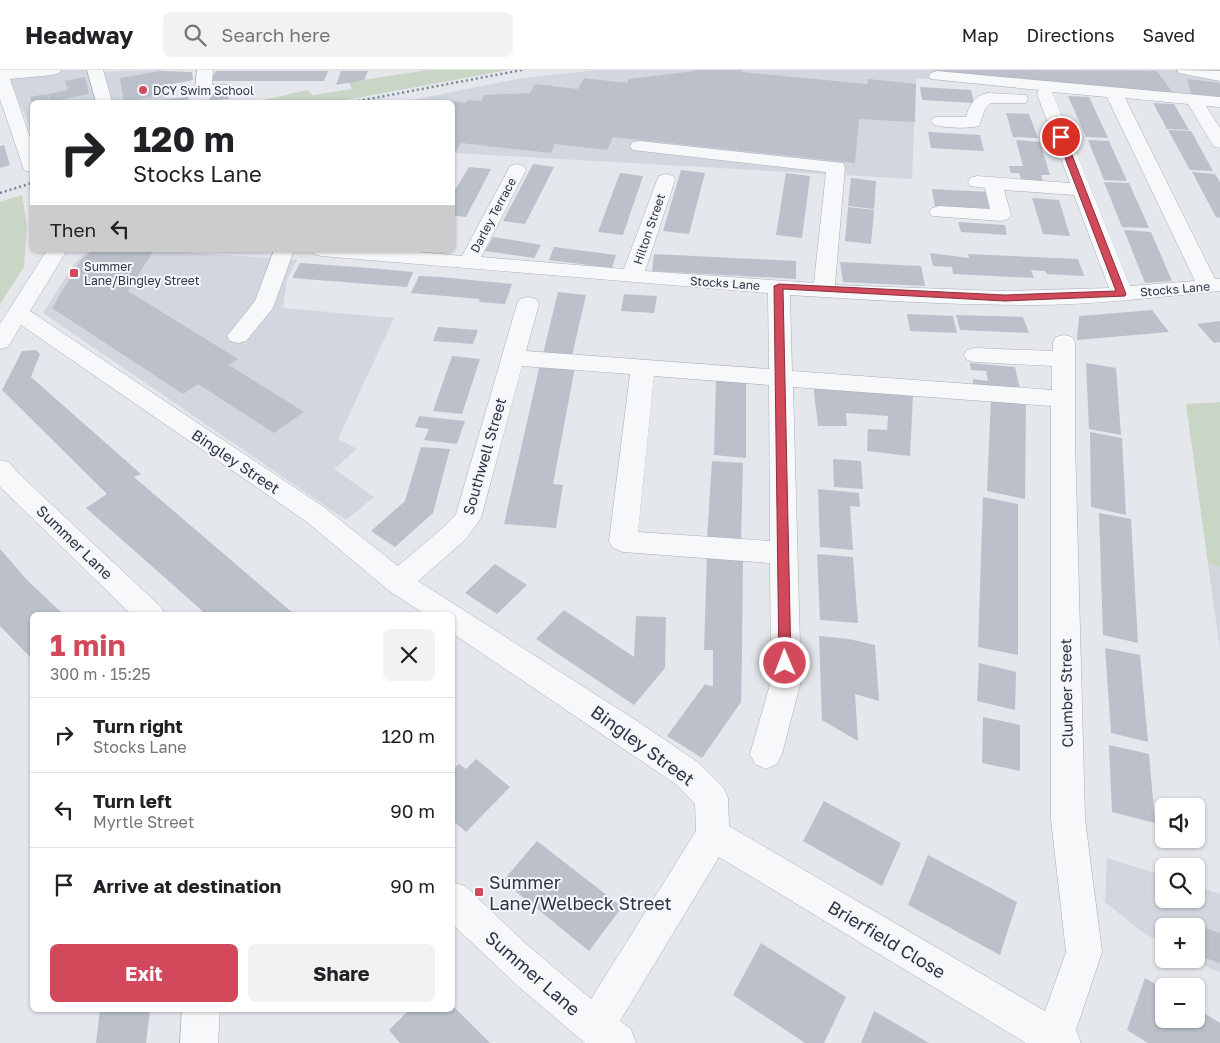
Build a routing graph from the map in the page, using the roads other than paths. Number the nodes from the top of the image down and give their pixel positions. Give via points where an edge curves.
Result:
1 (95, 70) edge
2 (205, 70) edge
3 (1185, 70) edge
4 (0, 75) edge
5 (54, 75) edge
6 (936, 76) dead end
7 (1220, 76) edge
8 (223, 89) dead end
9 (1114, 92) junction
10 (203, 96) edge
11 (103, 100) edge
12 (1194, 100) junction
13 (1220, 102) edge
14 (6, 108) edge
15 (940, 121) dead end
16 (21, 134) junction
17 (0, 138) edge
18 (1220, 143) edge
19 (639, 146) dead end
20 (30, 162) edge
21 (517, 170) dead end
22 (666, 180) dead end
23 (1082, 190) junction
24 (939, 212) dead end
25 (56, 252) edge
26 (283, 252) edge
27 (361, 252) edge
28 (469, 261) junction
29 (632, 278) junction
30 (779, 286) junction
31 (1214, 286) edge
32 (824, 290) junction
33 (1122, 294) junction
34 (528, 304) dead end
35 (18, 313) junction
36 (238, 336) dead end
37 (0, 342) edge
38 (974, 355) dead end
39 (513, 358) junction
40 (643, 368) junction
41 (780, 377) junction
42 (1063, 399) junction
43 (3, 478) edge
44 (783, 553) junction
45 (398, 582) junction
46 (148, 612) edge
47 (444, 612) edge
48 (455, 619) edge
49 (766, 754) dead end
50 (713, 835) junction
51 (455, 902) edge
52 (201, 1012) edge
53 (606, 1035) edge
54 (1058, 1041) edge
55 (199, 1043) edge

1 - 11 street
2 - 10 street
3 - 7 street
4 - 5 street
4 - 14 street
6 - 9 street
8 - 10 street
9 - 12 street
9 - 31 street
12 - 13 street
12 - 18 street
14 - 16 street
15 - 23 street via 973,122 977,107 987,98 1046,98
16 - 17 street
16 - 20 street
19 - 32 street via 836,166
21 - 28 street, Darley Terrace
22 - 29 street, Hilton Street
23 - 24 street via 985,183 1001,215
23 - 33 street
25 - 35 street
26 - 36 street via 265,304
27 - 28 street, Stocks Lane
28 - 29 street, Stocks Lane
29 - 30 street, Stocks Lane
30 - 32 street, Stocks Lane
30 - 41 street
31 - 33 street, Stocks Lane
32 - 33 street, Stocks Lane via 1005,298
34 - 39 street, Southwell Street
35 - 37 street
35 - 45 street, Bingley Street via 316,515
38 - 42 street, Clumber Street via 1064,350
39 - 40 street
39 - 45 street, Southwell Street via 468,518
40 - 41 street
40 - 44 street via 624,541
41 - 42 street
41 - 44 street
42 - 54 street, Clumber Street via 1068,819 1084,952
43 - 46 street, Summer Lane
44 - 49 street via 786,681
45 - 47 street, Bingley Street
48 - 50 street, Bingley Street via 688,774 711,798
50 - 53 street
50 - 54 street, Brierfield Close
51 - 53 street, Summer Lane via 520,964
52 - 55 street

